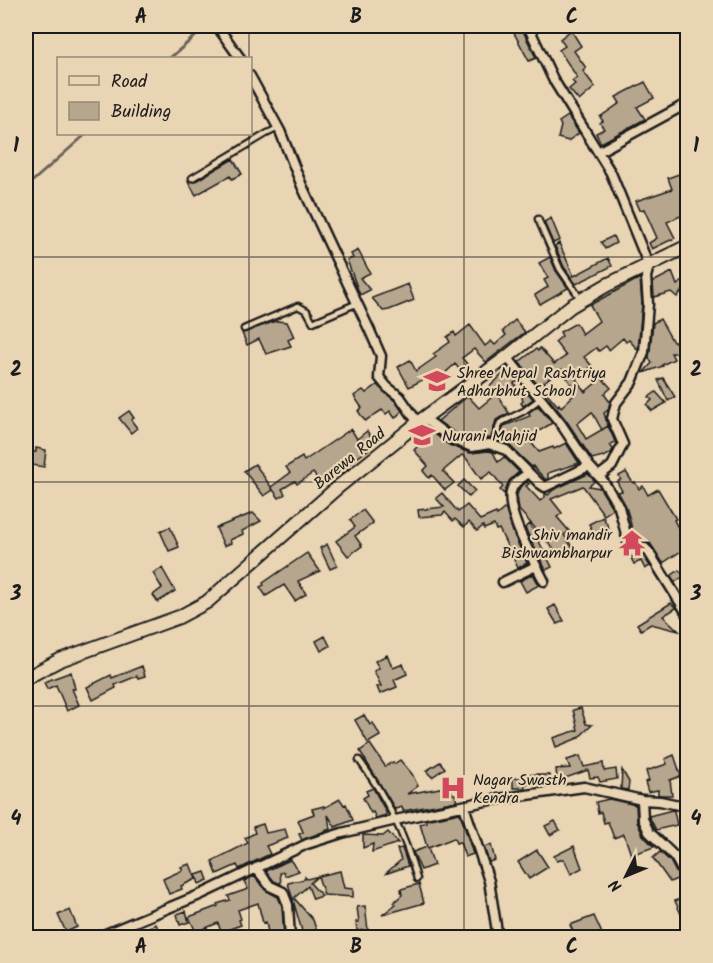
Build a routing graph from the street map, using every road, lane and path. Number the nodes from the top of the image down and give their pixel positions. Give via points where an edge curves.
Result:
1 (217, 26) edge
2 (528, 26) edge
3 (239, 57) edge
4 (252, 80) edge
5 (687, 102) edge
6 (280, 131) junction
7 (598, 152) junction
8 (192, 178) dead end
9 (538, 219) dead end
10 (687, 246) edge
11 (649, 266) junction
12 (581, 300) junction
13 (358, 303) junction
14 (244, 329) dead end
15 (507, 357) junction
16 (540, 399) junction
17 (421, 421) junction
18 (493, 445) junction
19 (590, 466) junction
20 (528, 473) junction
21 (598, 476) junction
22 (536, 566) junction
23 (544, 581) dead end
24 (503, 582) dead end
25 (687, 615) edge
26 (26, 678) edge
27 (359, 760) dead end
28 (642, 800) junction
29 (464, 806) junction
30 (687, 807) edge
31 (395, 820) junction
32 (256, 868) junction
33 (417, 879) dead end
34 (687, 881) edge
35 (96, 938) edge
36 (291, 938) edge
37 (498, 938) edge

1 - 3 street
2 - 7 street via 553,79
4 - 6 street
5 - 7 street
6 - 8 lane via 266,134
6 - 13 street
7 - 11 street via 611,173
9 - 12 lane via 560,269
10 - 11 main road, Barewa Road
11 - 12 main road, Barewa Road
11 - 21 street via 644,352 632,382 616,403 612,419 623,444 612,466
12 - 15 main road, Barewa Road
13 - 14 lane via 313,322 307,311 298,306
13 - 17 street via 381,356 379,377
15 - 16 street
15 - 17 main road, Barewa Road
16 - 18 lane via 500,423
16 - 19 street
17 - 18 street via 472,447
17 - 26 main road, Barewa Road via 338,487 207,602 179,617 60,660
18 - 20 street via 506,450
19 - 20 street via 545,487
19 - 21 street
20 - 22 street via 513,485 510,504
21 - 25 street via 619,507 633,552 645,548 648,551
22 - 23 street
22 - 24 street
27 - 31 lane via 385,797
28 - 29 street via 584,787
28 - 30 street
28 - 34 street via 643,819 649,832 675,857
29 - 31 street
29 - 37 street via 489,881
31 - 32 street via 307,844
31 - 33 lane
32 - 35 street
32 - 36 street via 270,886 283,892

